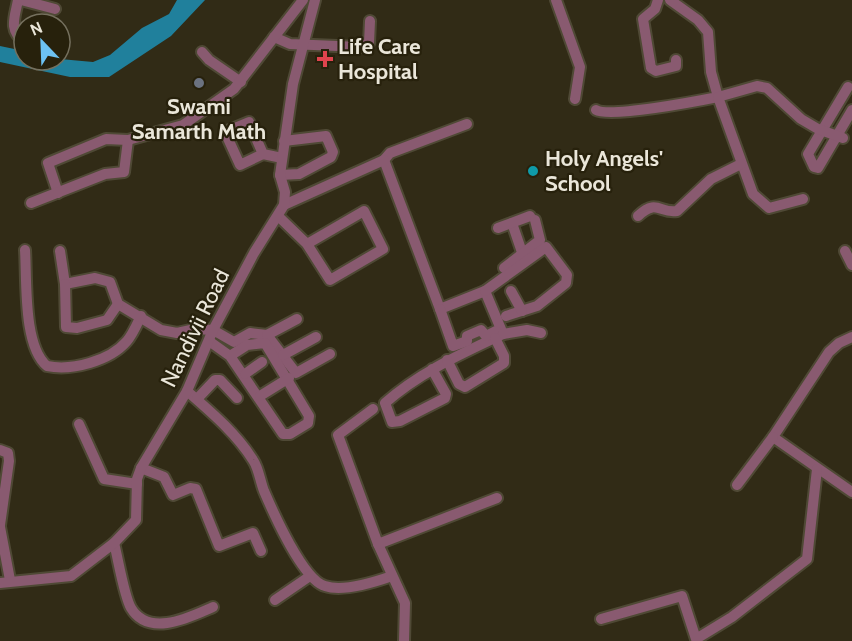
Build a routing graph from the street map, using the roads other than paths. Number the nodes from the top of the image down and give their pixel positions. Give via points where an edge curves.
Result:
1 (19, 0) edge
2 (303, 0) edge
3 (315, 0) edge
4 (556, 0) edge
5 (658, 0) edge
6 (678, 2) edge
7 (55, 9) dead end
8 (370, 21) dead end
9 (274, 37) junction
10 (305, 44) junction
11 (202, 52) dead end
12 (676, 60) dead end
13 (241, 82) junction
14 (848, 87) dead end
15 (718, 97) junction
16 (574, 99) dead end
17 (596, 110) dead end
18 (852, 110) edge
19 (467, 124) dead end
20 (822, 131) junction
21 (840, 137) junction
22 (128, 140) junction
23 (284, 141) junction
24 (263, 154) dead end
25 (282, 158) junction
26 (384, 160) junction
27 (741, 164) junction
28 (280, 175) junction
29 (58, 193) junction
30 (803, 199) dead end
31 (31, 203) dead end
32 (284, 205) junction
33 (278, 216) junction
34 (638, 216) dead end
35 (512, 223) junction
36 (498, 228) dead end
37 (307, 244) junction
38 (25, 250) dead end
39 (60, 251) dead end
40 (845, 251) dead end
41 (524, 257) junction
42 (852, 265) edge
43 (504, 268) dead end
44 (64, 284) junction
45 (511, 291) dead end
46 (483, 292) junction
47 (118, 304) junction
48 (440, 309) junction
49 (522, 311) junction
50 (141, 316) junction
51 (506, 316) dead end
52 (297, 319) dead end
53 (541, 333) dead end
54 (211, 335) junction
55 (267, 335) junction
56 (499, 336) junction
57 (316, 337) dead end
58 (852, 337) edge
59 (245, 341) junction
60 (330, 354) dead end
61 (283, 355) junction
62 (230, 356) junction
63 (447, 360) junction
64 (262, 362) dead end
65 (432, 369) junction
66 (245, 374) junction
67 (289, 378) junction
68 (187, 391) junction
69 (260, 396) junction
70 (237, 398) dead end
71 (197, 399) junction
72 (373, 409) dead end
73 (79, 424) dead end
74 (773, 437) junction
75 (0, 450) edge
76 (141, 468) junction
77 (817, 469) junction
78 (137, 484) junction
79 (737, 485) dead end
80 (852, 492) edge
81 (497, 498) dead end
82 (0, 526) edge
83 (114, 543) junction
84 (378, 544) junction
85 (261, 551) dead end
86 (310, 576) junction
87 (392, 576) junction
88 (5, 582) edge
89 (275, 600) dead end
90 (213, 607) dead end
91 (601, 619) dead end
92 (404, 641) edge

1 - 7 street
2 - 9 street
3 - 10 street
4 - 16 street via 580,67
5 - 12 street via 655,9 643,19 651,68 656,71 676,66
6 - 15 street via 708,32 711,72
8 - 10 street via 369,43 365,46
9 - 10 street via 290,44
9 - 13 street
10 - 23 street via 292,84
11 - 13 street
13 - 22 street via 183,125
14 - 20 street
15 - 17 street via 610,113
15 - 20 street via 757,86 767,88 801,119
15 - 27 street
18 - 21 street
19 - 26 street via 390,153
20 - 21 street
20 - 21 street via 808,154 816,168
22 - 29 street via 124,172 105,174
22 - 29 street via 106,139 48,163
23 - 25 street
23 - 28 street via 326,136 333,152 331,157 299,174
24 - 25 street
25 - 28 street
26 - 32 street
26 - 48 street
27 - 30 street via 753,194 770,208
27 - 34 street via 711,179 677,211 658,206
28 - 32 street
29 - 31 street
32 - 33 street, Nandivii Road
33 - 37 street
33 - 54 street, Nandivii Road
35 - 36 street
35 - 41 street
35 - 41 street via 532,218 541,239
37 - 37 street via 330,279 383,249 364,211
38 - 50 street via 31,338 35,353 47,366 72,367 117,350 128,340
39 - 44 street
40 - 42 street
41 - 43 street
41 - 46 street
41 - 49 street via 546,248 568,280 537,306
44 - 47 street via 95,278 110,282
44 - 47 street via 66,327 107,320
45 - 49 street
46 - 48 street
46 - 48 street via 496,329 488,336 481,330 453,346
46 - 56 street
47 - 50 street
49 - 51 street
50 - 54 street via 167,333 195,329
52 - 55 street
53 - 56 street via 527,330
54 - 59 street via 231,342
54 - 62 street
54 - 68 street, Nandivii Road
55 - 59 street via 254,333
55 - 61 street
56 - 63 street
56 - 63 street via 504,363 465,387 459,384
57 - 61 street
58 - 74 street via 829,352
59 - 62 street
59 - 67 street via 265,343
60 - 61 street via 299,373
62 - 66 street
63 - 65 street
64 - 66 street
65 - 65 street via 385,403 392,422 400,422 445,398
66 - 69 street
67 - 69 street
67 - 69 street via 309,416 308,423 283,434
68 - 71 street
68 - 76 street, Nandivii Road
70 - 71 street via 220,380 215,380
71 - 86 street via 221,420 255,463 293,552
72 - 84 street via 338,435
73 - 78 street via 104,479
74 - 77 street
74 - 79 street
75 - 82 street via 8,453 9,461
76 - 78 street, Nandivii Road
76 - 85 street via 164,477 173,495 196,489 219,546 253,533
77 - 80 street
77 - 91 street via 807,559 732,617 696,639 682,596
78 - 83 street, Nandivii Road via 136,520
81 - 84 street
82 - 88 street
83 - 88 street, Nandivii Road via 70,576
83 - 90 street via 131,608 140,615 154,623 171,623
84 - 87 street
86 - 87 street via 322,586 331,587 359,586
86 - 89 street
87 - 92 street via 405,603

